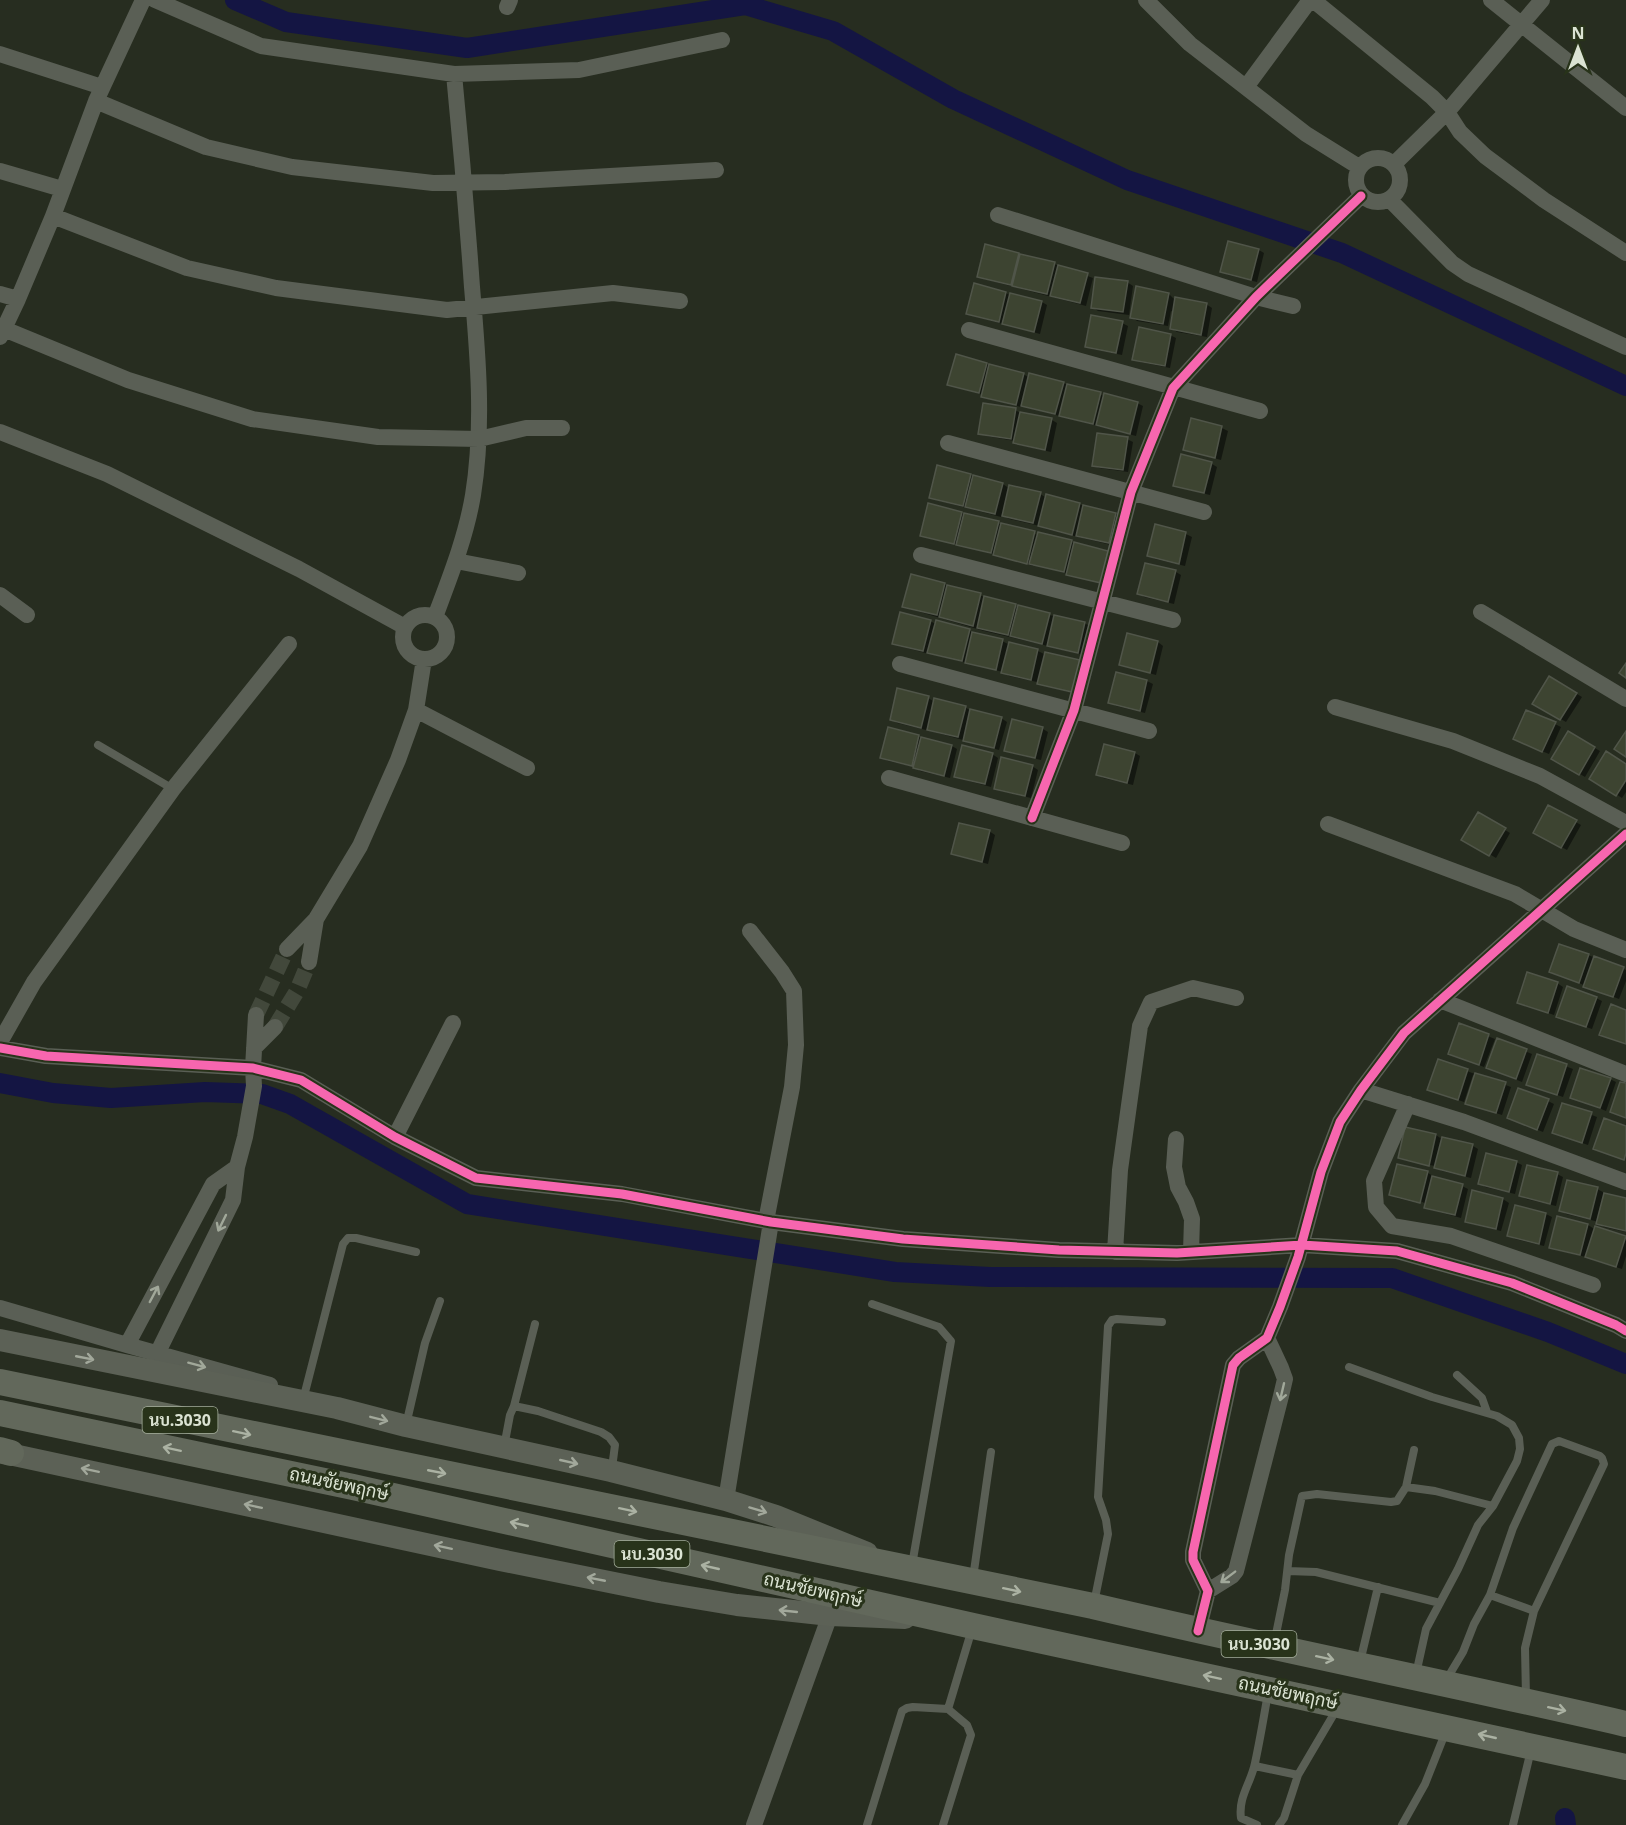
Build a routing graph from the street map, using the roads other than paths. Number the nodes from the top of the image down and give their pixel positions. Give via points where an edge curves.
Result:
1 (143, 0) edge
2 (155, 0) edge
3 (1146, 0) edge
4 (1312, 0) edge
5 (1491, 0) edge
6 (1542, 0) edge
7 (1521, 23) junction
8 (722, 40) dead end
9 (0, 54) edge
10 (454, 74) junction
11 (1246, 87) junction
12 (99, 94) junction
13 (1626, 108) edge
14 (1448, 112) junction
15 (1394, 164) junction
16 (1359, 167) junction
17 (716, 170) dead end
18 (0, 171) edge
19 (464, 184) junction
20 (62, 189) junction
21 (1361, 196) junction
22 (1390, 200) junction
23 (998, 215) dead end
24 (53, 216) junction
25 (1626, 253) edge
26 (0, 294) edge
27 (1256, 297) junction
28 (18, 299) junction
29 (680, 301) dead end
30 (1293, 306) dead end
31 (474, 308) junction
32 (969, 330) dead end
33 (2, 333) edge
34 (1626, 347) edge
35 (1173, 388) junction
36 (1260, 411) dead end
37 (562, 428) dead end
38 (0, 432) edge
39 (479, 439) junction
40 (948, 443) dead end
41 (1131, 492) junction
42 (1204, 512) dead end
43 (921, 555) dead end
44 (456, 561) junction
45 (518, 573) dead end
46 (0, 595) edge
47 (1102, 602) junction
48 (1481, 612) dead end
49 (27, 615) dead end
50 (435, 617) junction
51 (1173, 621) dead end
52 (405, 627) junction
53 (289, 644) dead end
54 (424, 659) junction
55 (900, 664) dead end
56 (1626, 699) edge
57 (1335, 707) dead end
58 (416, 710) junction
59 (1074, 710) junction
60 (1149, 731) dead end
61 (98, 745) dead end
62 (527, 768) dead end
63 (889, 778) dead end
64 (173, 789) junction
65 (1032, 818) junction
66 (1626, 823) edge
67 (1328, 824) dead end
68 (1626, 834) edge
69 (1122, 843) dead end
70 (1542, 909) junction
71 (316, 919) junction
72 (750, 931) dead end
73 (287, 949) tunnel mouth
74 (1626, 950) edge
75 (309, 962) tunnel mouth
76 (1236, 998) dead end
77 (1440, 1000) junction
78 (256, 1015) tunnel mouth
79 (453, 1023) dead end
80 (275, 1027) tunnel mouth
81 (0, 1041) edge
82 (0, 1048) edge
83 (254, 1048) junction
84 (253, 1068) junction
85 (1626, 1074) edge
86 (1361, 1090) junction
87 (1408, 1104) junction
88 (395, 1137) junction
89 (1176, 1139) dead end
90 (237, 1167) junction
91 (1626, 1182) edge
92 (769, 1224) junction
93 (1300, 1251) junction
94 (416, 1252) dead end
95 (1115, 1252) junction
96 (1191, 1252) junction
97 (1593, 1285) dead end
98 (440, 1301) dead end
99 (872, 1304) dead end
100 (0, 1308) edge
101 (1162, 1322) dead end
102 (535, 1324) dead end
103 (1626, 1331) edge
104 (1267, 1338) junction
105 (0, 1342) edge
106 (127, 1345) junction
107 (157, 1353) junction
108 (1349, 1367) dead end
109 (1457, 1375) dead end
110 (0, 1382) edge
111 (304, 1397) junction
112 (514, 1406) junction
113 (1487, 1412) junction
114 (0, 1413) edge
115 (406, 1426) junction
116 (504, 1447) junction
117 (1414, 1450) dead end
118 (4, 1452) edge
119 (991, 1452) dead end
120 (611, 1471) junction
121 (1406, 1487) junction
122 (726, 1500) junction
123 (1493, 1506) junction
124 (902, 1567) junction
125 (1288, 1571) junction
126 (973, 1582) junction
127 (1378, 1587) junction
128 (1208, 1591) junction
129 (1490, 1595) junction
130 (1440, 1603) junction
131 (1093, 1606) junction
132 (1534, 1611) junction
133 (830, 1615) junction
134 (962, 1623) junction
135 (1198, 1631) junction
136 (1273, 1647) junction
137 (1359, 1666) junction
138 (1415, 1677) junction
139 (1444, 1683) junction
140 (1269, 1689) junction
141 (1526, 1702) junction
142 (1339, 1704) junction
143 (948, 1709) junction
144 (1626, 1724) edge
145 (1448, 1728) junction
146 (1532, 1746) junction
147 (1255, 1766) junction
148 (1626, 1767) edge
149 (1298, 1775) junction
150 (754, 1825) edge
151 (867, 1825) edge
152 (943, 1825) edge
153 (1257, 1825) edge
154 (1280, 1825) edge
155 (1402, 1825) edge
156 (1513, 1825) edge

1 - 12 street
2 - 10 street via 261,46
3 - 11 street via 1190,44
4 - 11 street
4 - 14 street
5 - 7 street
6 - 7 street
7 - 13 street
7 - 14 street
8 - 10 street via 579,70
9 - 12 street
10 - 19 street
11 - 16 street via 1306,134
12 - 19 street via 206,147 238,155 292,167
12 - 20 street
14 - 15 street
14 - 25 street via 1460,132 1485,156 1544,201
15 - 16 street via 1372,158
15 - 22 street via 1401,183
16 - 21 street via 1355,182
17 - 19 street
18 - 20 street
19 - 31 street
20 - 24 street
21 - 22 street via 1375,203
21 - 27 street
22 - 34 street via 1452,263 1468,274
23 - 27 street
24 - 28 street
24 - 31 street via 187,268 276,288 447,310
26 - 28 street
27 - 30 street
27 - 35 street
28 - 33 street
29 - 31 street via 613,293
31 - 39 street
32 - 35 street
33 - 39 street via 128,380 252,419 378,437
35 - 36 street
35 - 41 street
37 - 39 street via 526,428
38 - 52 street via 107,474 299,569
39 - 44 street via 473,496
40 - 41 street
41 - 42 street
41 - 47 street
43 - 47 street
44 - 45 street
44 - 50 street
46 - 49 street
47 - 51 street
47 - 59 street
48 - 56 street
50 - 52 street via 415,617
50 - 54 street via 446,627 447,642 438,655
52 - 54 street via 406,648
53 - 64 street
54 - 58 street
55 - 59 street
57 - 66 street via 1464,745 1540,776
58 - 62 street
58 - 71 street via 360,846
59 - 60 street
59 - 65 street
61 - 64 lane
63 - 65 street
64 - 81 street via 34,982
65 - 69 street
67 - 70 street via 1515,894
68 - 70 street
70 - 74 street via 1574,929
70 - 77 street
71 - 73 street
71 - 75 street
72 - 92 street via 795,991 792,1087
76 - 95 street via 1193,988 1151,1002 1140,1026 1120,1170
77 - 85 street
77 - 86 street via 1404,1033
78 - 83 street
79 - 88 street
80 - 83 street
82 - 84 street via 46,1056
83 - 84 street
84 - 88 street via 301,1080
84 - 90 street via 254,1086
86 - 87 street
86 - 93 street via 1340,1122 1321,1172
87 - 91 street
87 - 97 street via 1374,1181 1376,1207 1392,1226 1451,1236
88 - 92 street via 476,1178 622,1194
89 - 96 street via 1174,1167 1192,1218
106 -> 90 street via 213,1184
90 -> 107 street via 233,1200
92 - 95 street via 903,1239
92 - 122 street
93 - 96 street
93 - 103 street via 1397,1251 1512,1283
93 - 104 street
94 - 111 lane via 356,1238 348,1238 343,1244
95 - 96 street
98 - 115 lane via 425,1343
99 - 124 lane via 939,1327 951,1341
100 - 106 street
101 - 131 lane via 1117,1319 1108,1326 1098,1497 1108,1534
102 - 112 lane
104 -> 128 street via 1284,1379 1281,1396 1236,1571
104 - 128 street via 1233,1365 1192,1552
105 -> 111 main road
106 - 107 street
107 -> 111 street
108 - 113 lane
109 - 113 lane via 1482,1398
110 -> 124 main road, ถนนชัยพฤกษ์ / นบ.3030
111 -> 115 main road
112 - 116 lane
112 - 120 lane via 609,1437 615,1445
113 - 123 lane via 1512,1425 1520,1449
134 -> 114 main road, ถนนชัยพฤกษ์ / นบ.3030
115 - 116 main road
116 -> 120 main road
117 - 121 lane
133 -> 118 main road via 659,1592
119 - 126 lane
120 - 122 main road
121 - 123 lane
121 - 125 lane via 1397,1501 1391,1502 1317,1494 1302,1496
122 -> 124 main road
123 - 130 lane via 1478,1525
124 - 126 main road, ถนนชัยพฤกษ์ / นบ.3030
125 - 127 lane via 1316,1572
125 - 136 lane
126 -> 131 main road, ถนนชัยพฤกษ์ / นบ.3030
127 - 130 lane
127 - 137 lane
128 - 135 street
129 - 132 lane
129 - 132 lane via 1513,1527 1552,1444 1559,1440 1600,1456 1604,1464
129 - 139 lane
130 - 138 lane via 1426,1629
131 - 135 main road, ถนนชัยพฤกษ์ / นบ.3030
132 - 141 lane via 1524,1648
133 - 134 main road
133 - 150 street
140 -> 134 main road, ถนนชัยพฤกษ์ / นบ.3030
134 - 143 lane
135 - 136 main road, ถนนชัยพฤกษ์ / นบ.3030
136 -> 137 main road, ถนนชัยพฤกษ์ / นบ.3030
137 - 138 main road, ถนนชัยพฤกษ์ / นบ.3030
138 - 139 main road, ถนนชัยพฤกษ์ / นบ.3030
139 - 141 main road, ถนนชัยพฤกษ์ / นบ.3030
140 - 142 main road, ถนนชัยพฤกษ์ / นบ.3030
140 - 147 lane
141 -> 144 main road, ถนนชัยพฤกษ์ / นบ.3030
142 - 145 main road, ถนนชัยพฤกษ์ / นบ.3030
142 - 149 lane
143 - 151 lane via 913,1707 902,1712
143 - 152 lane via 967,1725 971,1735
146 -> 145 main road, ถนนชัยพฤกษ์ / นบ.3030
145 - 155 lane via 1425,1784
146 - 148 main road, ถนนชัยพฤกษ์ / นบ.3030
146 - 156 lane
147 - 149 lane
147 - 153 lane via 1240,1808 1241,1818
149 - 154 lane

